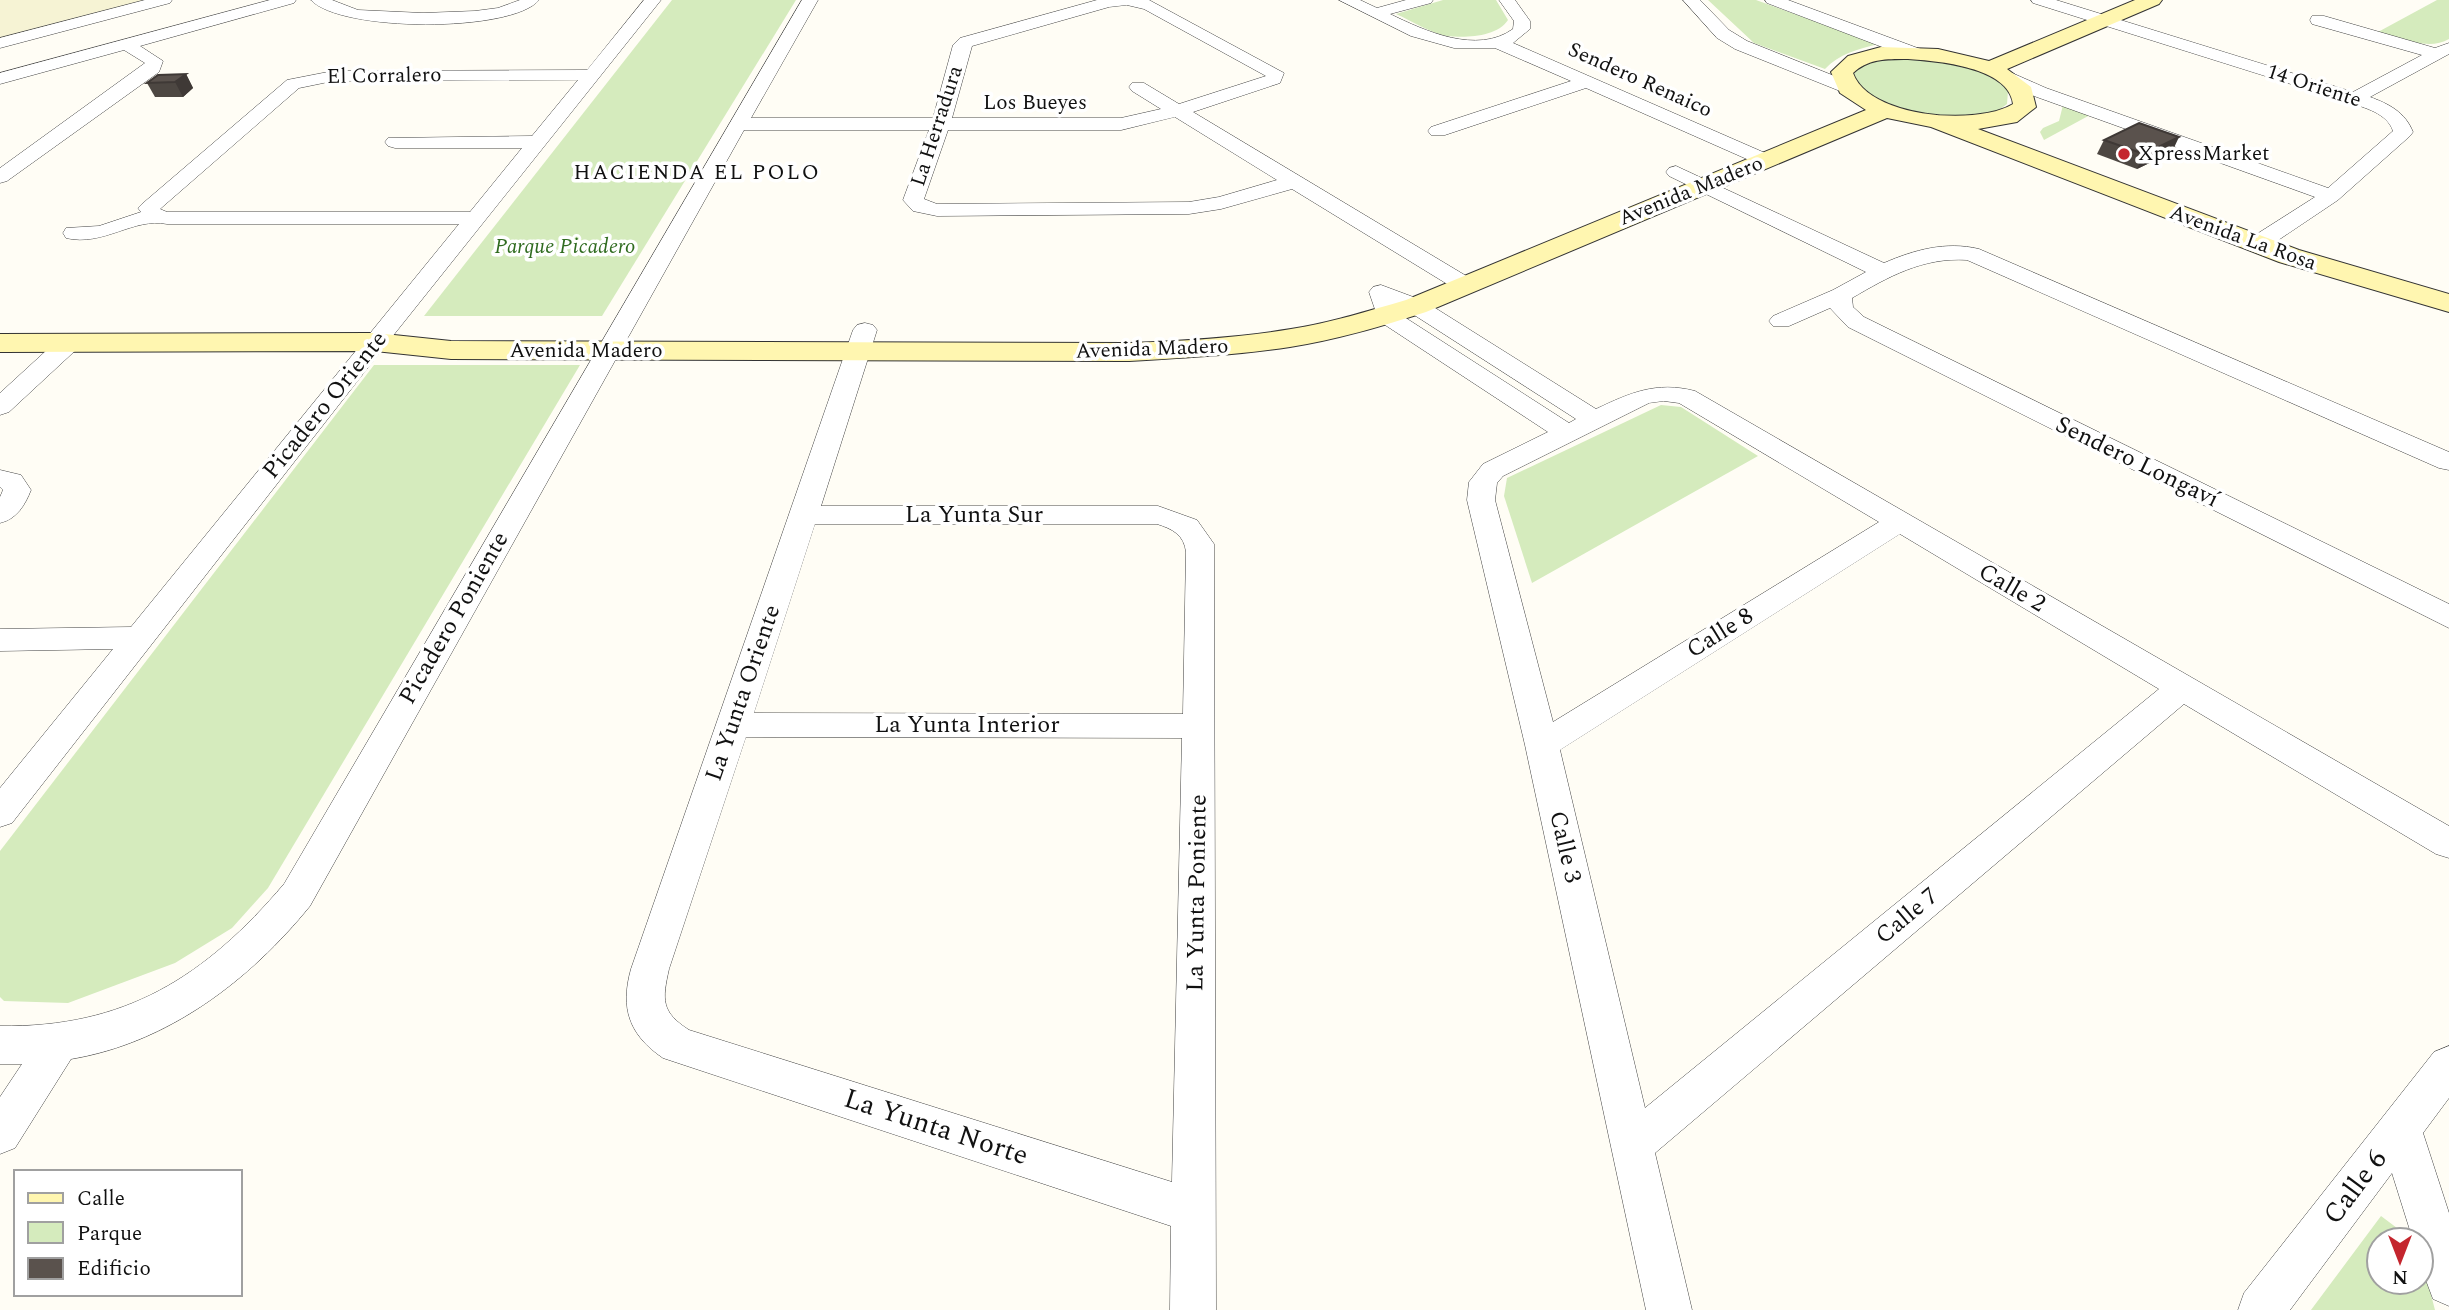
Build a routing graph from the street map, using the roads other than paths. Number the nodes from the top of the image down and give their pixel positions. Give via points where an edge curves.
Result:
1 (164, 0) edge
2 (288, 0) edge
3 (319, 0) edge
4 (653, 0) edge
5 (810, 0) edge
6 (1347, 0) edge
7 (1425, 0) edge
8 (1507, 0) edge
9 (1691, 0) edge
10 (1773, 0) edge
11 (2039, 0) edge
12 (2152, 0) edge
13 (528, 3) edge
14 (2104, 10) edge
15 (2075, 11) junction
16 (1376, 13) junction
17 (2318, 20) dead end
18 (1496, 42) junction
19 (0, 43) edge
20 (125, 44) junction
21 (2443, 50) edge
22 (1917, 54) junction
23 (1956, 59) junction
24 (1275, 73) joint
25 (1997, 73) junction
26 (592, 75) junction
27 (0, 79) edge
28 (1587, 82) junction
29 (1138, 87) dead end
30 (1854, 93) junction
31 (2355, 98) junction
32 (1886, 110) junction
33 (1177, 111) junction
34 (1936, 121) junction
35 (1990, 122) junction
36 (740, 124) junction
37 (940, 125) junction
38 (1438, 131) dead end
39 (395, 142) dead end
40 (537, 142) junction
41 (1738, 149) junction
42 (1765, 160) junction
43 (2040, 161) junction
44 (1675, 172) junction
45 (0, 177) edge
46 (1293, 182) junction
47 (1702, 185) junction
48 (2331, 196) junction
49 (1595, 205) dead end
50 (153, 215) junction
51 (475, 218) junction
52 (74, 233) dead end
53 (2256, 244) junction
54 (1454, 271) junction
55 (1882, 271) junction
56 (1841, 295) junction
57 (2449, 303) edge
58 (1384, 304) junction
59 (1416, 306) junction
60 (1781, 321) dead end
61 (861, 341) junction
62 (375, 342) junction
63 (611, 342) junction
64 (0, 343) edge
65 (69, 344) junction
66 (0, 407) edge
67 (1580, 426) junction
68 (2449, 462) edge
69 (0, 478) edge
70 (0, 514) edge
71 (803, 515) junction
72 (1144, 515) joint
73 (1899, 522) junction
74 (2449, 617) edge
75 (138, 638) junction
76 (0, 640) edge
77 (2182, 688) junction
78 (734, 725) junction
79 (1199, 726) junction
80 (1542, 745) junction
81 (0, 813) edge
82 (2449, 844) edge
83 (59, 1043) junction
84 (0, 1045) edge
85 (677, 1045) joint
86 (2449, 1065) edge
87 (2400, 1129) junction
88 (0, 1134) edge
89 (1632, 1144) junction
90 (1194, 1211) junction
91 (2449, 1283) edge
92 (1193, 1310) edge
93 (1669, 1310) edge
94 (2261, 1310) edge

1 - 19 street
2 - 20 street
3 - 13 street via 343,12 367,16 493,16
4 - 26 street, Picadero Oriente
5 - 36 street, Picadero Poniente
6 - 16 street, Sendero Renaico
7 - 16 street
8 - 18 street via 1523,25 1518,33
9 - 30 street via 1717,29 1741,46
10 - 22 street
11 - 15 street
12 - 14 street
14 - 15 street
14 - 25 street
14 - 31 street, 14 Oriente
15 - 23 street
16 - 18 street, Sendero Renaico via 1439,41
17 - 21 street
18 - 28 street, Sendero Renaico
20 - 27 street
20 - 45 street via 154,61 153,68
21 - 31 street
22 - 23 street
22 - 30 street via 1856,60 1842,72
23 - 25 street
24 - 33 street, Los Bueyes via 1270,82
24 - 37 street, La Herradura via 1149,5 1114,1 966,42
25 - 35 street via 2023,92 2025,107
25 - 48 street
26 - 40 street, Picadero Oriente
26 - 50 street, El Corralero via 305,79 293,84 151,204
28 - 38 street
28 - 41 street, Sendero Renaico
29 - 33 street
30 - 32 street
30 - 41 street, Avenida Madero
31 - 48 street, 14 Oriente via 2390,114 2403,132
32 - 34 street
32 - 42 street, Avenida Madero
33 - 37 street, Los Bueyes via 1108,125
33 - 46 street
34 - 35 street
34 - 43 street, Avenida La Rosa
35 - 43 street, Avenida La Rosa via 2001,136
36 - 37 street, Los Bueyes
36 - 63 street, Picadero Poniente
37 - 46 street, La Herradura via 913,200 929,209 1189,208
39 - 40 street
40 - 51 street, Picadero Oriente
41 - 42 street, Sendero Renaico
41 - 44 street, Avenida Madero
42 - 47 street, Avenida Madero
43 - 53 street, Avenida La Rosa
44 - 47 street
44 - 49 street, Avenida Madero
46 - 54 street
47 - 54 street, Avenida Madero
47 - 55 street
48 - 53 street, 14 Oriente
50 - 51 street
50 - 52 street via 101,232
51 - 62 street, Picadero Oriente
53 - 57 street, Avenida La Rosa
54 - 58 street, Avenida Madero
54 - 59 street, Avenida Madero
55 - 56 street
55 - 68 street via 1937,252 1982,257
56 - 60 street
56 - 74 street, Sendero Longaví via 1842,309 1856,323
58 - 59 street, Avenida Madero
58 - 61 street, Avenida Madero via 1293,338 1195,350 1129,352
58 - 67 street
59 - 67 street
61 - 63 street, Avenida Madero
61 - 71 street, La Yunta Oriente
62 - 63 street, Avenida Madero via 452,350
62 - 65 street, Avenida Madero
62 - 75 street, Picadero Oriente
63 - 83 street, Picadero Poniente via 297,895 279,919 232,966 163,1009 123,1026
64 - 65 street, Avenida Madero
65 - 66 street
67 - 73 street, Calle 2 via 1652,393 1686,396
67 - 80 street, Calle 3 via 1493,470 1480,490
69 - 70 street via 11,481 16,490
71 - 72 street, La Yunta Sur
71 - 78 street, La Yunta Oriente
72 - 79 street, La Yunta Poniente via 1183,523 1201,544
73 - 77 street, Calle 2
73 - 80 street, Calle 8
75 - 76 street
75 - 81 street, Picadero Oriente
77 - 82 street, Calle 2
77 - 89 street, Calle 7
78 - 79 street, La Yunta Interior
78 - 85 street, La Yunta Oriente via 644,990 651,1024
79 - 90 street, La Yunta Poniente
80 - 89 street, Calle 3
83 - 84 street
83 - 88 street
85 - 90 street, La Yunta Norte
86 - 87 street, Calle 6
87 - 91 street
87 - 94 street, Calle 6
89 - 93 street, Calle 3
90 - 92 street, La Yunta Poniente

